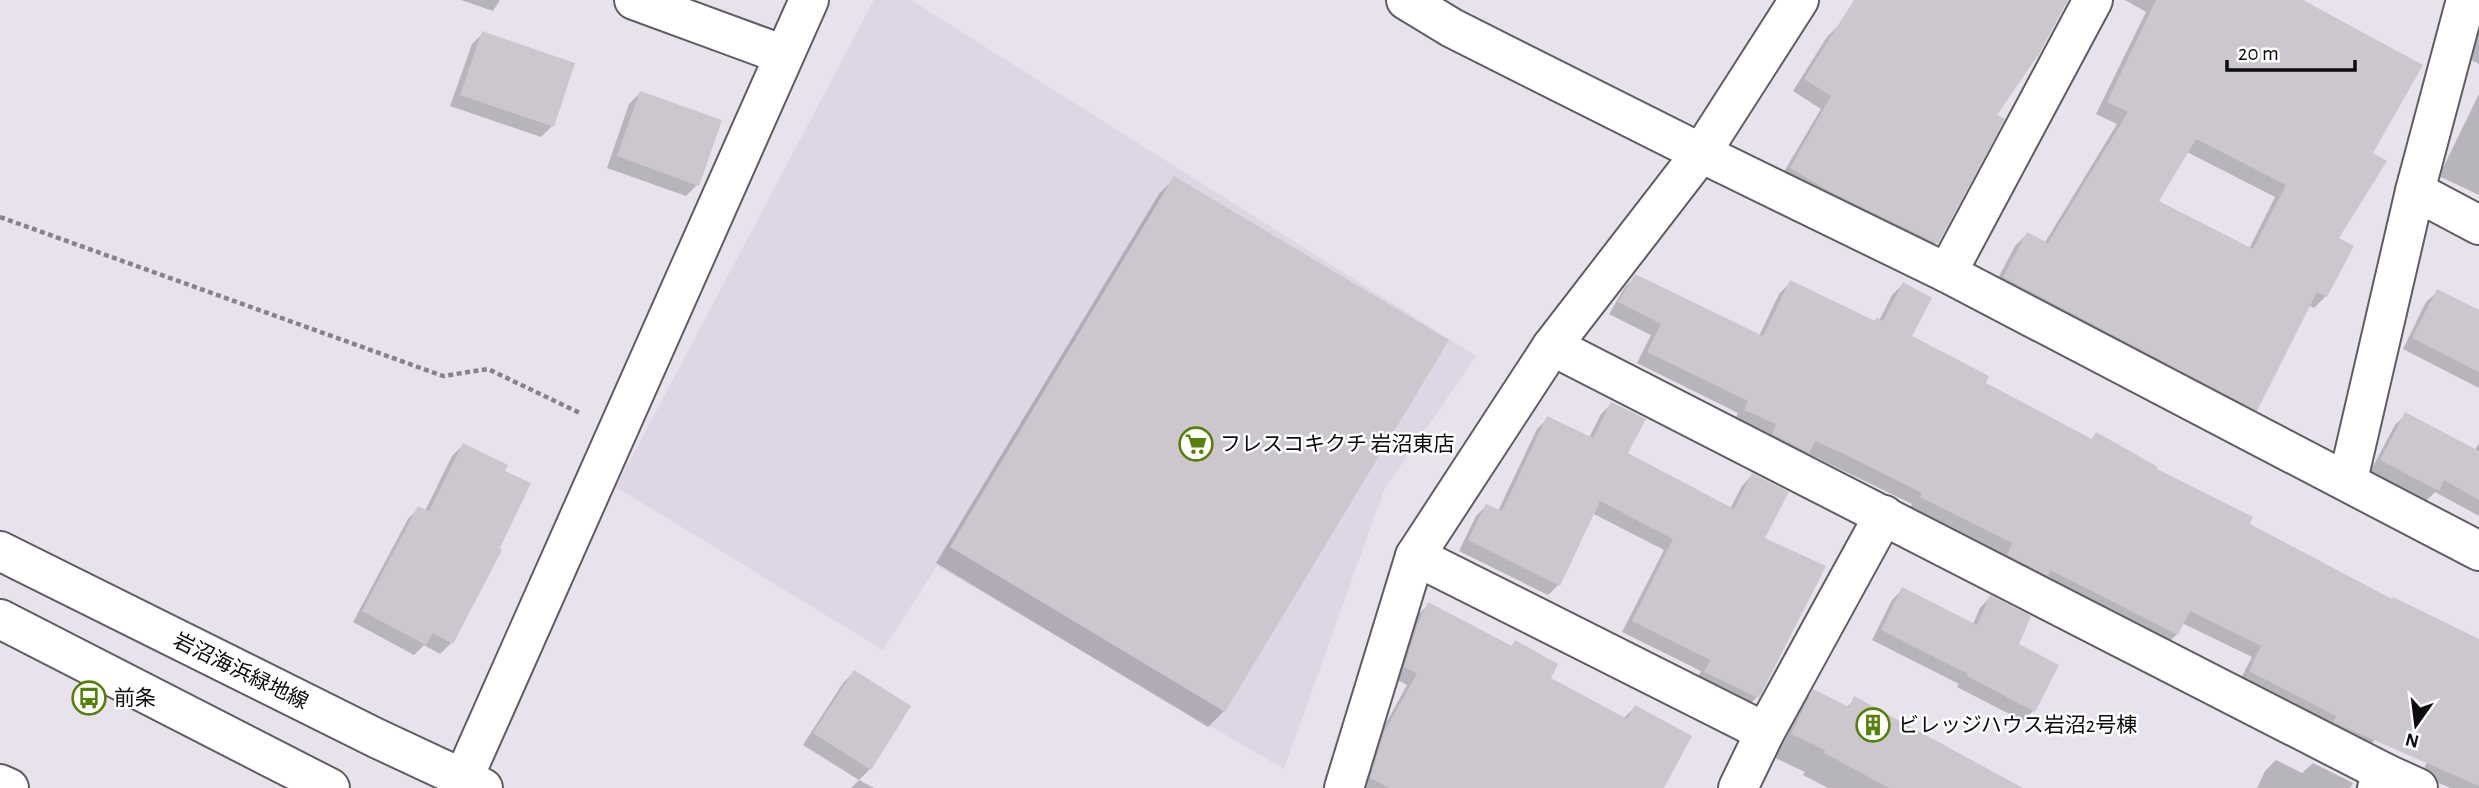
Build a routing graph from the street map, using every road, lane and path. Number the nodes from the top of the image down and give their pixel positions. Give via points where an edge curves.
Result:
1 (635, 0) edge
2 (809, 0) edge
3 (1406, 0) edge
4 (1799, 0) edge
5 (2093, 0) edge
6 (2454, 5) edge
7 (784, 55) junction
8 (1702, 153) junction
9 (2415, 191) junction
10 (0, 217) edge
11 (2479, 225) edge
12 (1947, 272) junction
13 (1552, 346) junction
14 (618, 432) junction
15 (2348, 480) junction
16 (1884, 516) junction
17 (0, 551) edge
18 (2479, 551) edge
19 (1415, 556) junction
20 (0, 619) edge
21 (1765, 732) junction
22 (2393, 783) edge
23 (0, 784) edge
24 (468, 785) edge
25 (9, 788) edge
26 (330, 788) edge
27 (1343, 788) edge
28 (1738, 788) edge

1 - 7 street
2 - 7 street
3 - 8 street via 1452,28
4 - 8 street
5 - 12 street
6 - 9 street
7 - 14 street
8 - 12 street
8 - 13 street
9 - 11 street
9 - 15 street
10 - 14 path via 443,376 488,369
12 - 15 street
13 - 16 street
13 - 19 street
14 - 24 street
15 - 18 street
16 - 21 street
16 - 22 street
17 - 24 street, 岩沼海浜緑地線
19 - 21 street
19 - 27 street
20 - 26 street
21 - 28 street
23 - 25 street

